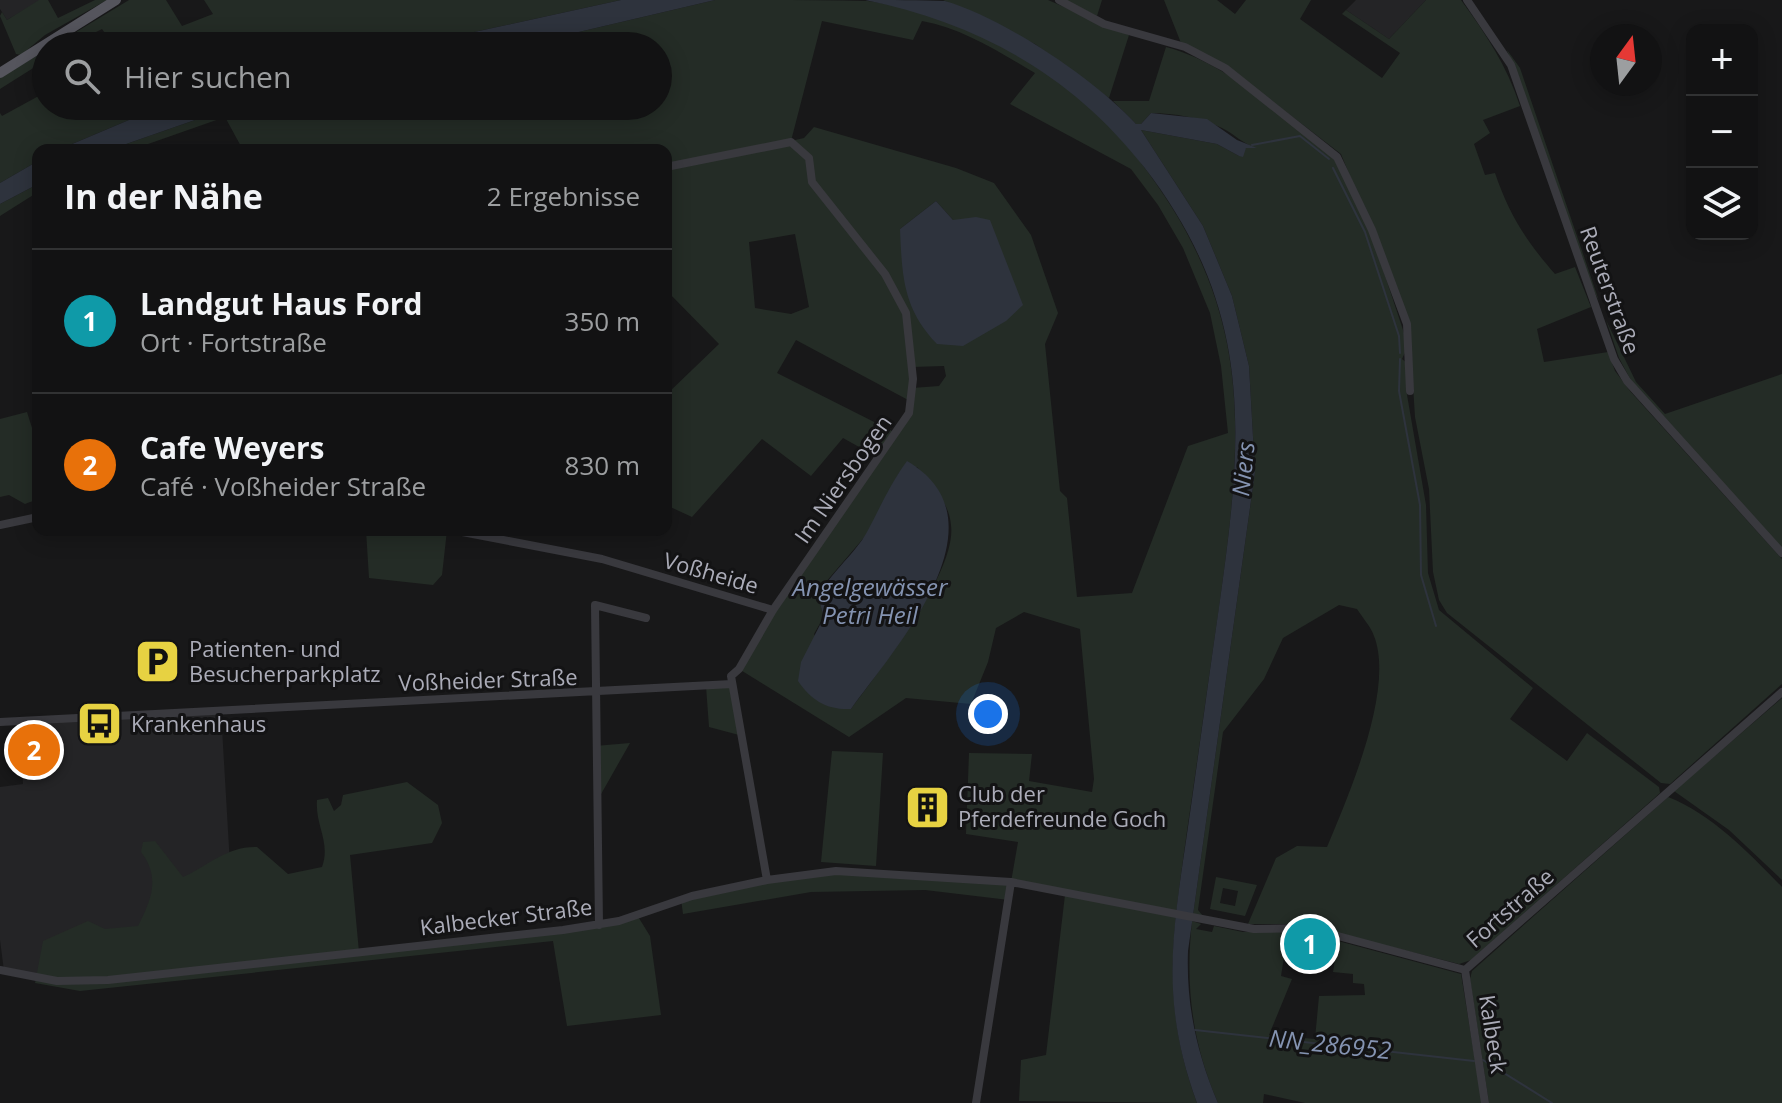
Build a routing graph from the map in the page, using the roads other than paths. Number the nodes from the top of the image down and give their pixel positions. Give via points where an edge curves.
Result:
1 (116, 0) edge
2 (1059, 0) edge
3 (1467, 0) edge
4 (65, 32) edge
5 (32, 53) edge
6 (0, 73) edge
7 (672, 166) edge
8 (1410, 391) dead end
9 (32, 518) edge
10 (0, 525) edge
11 (483, 536) edge
12 (1782, 553) edge
13 (773, 610) junction
14 (646, 618) dead end
15 (732, 684) junction
16 (1782, 692) edge
17 (594, 693) junction
18 (0, 722) edge
19 (767, 880) junction
20 (1011, 882) junction
21 (599, 925) junction
22 (0, 970) edge
23 (1465, 970) junction
24 (976, 1103) edge
25 (1485, 1103) edge

1 - 4 main road
2 - 8 street via 1104,24 1185,47 1225,68 1337,157 1372,230 1407,324
3 - 12 street, Reuterstraße via 1511,65 1614,359 1627,381
5 - 6 main road
7 - 13 street, Im Niersbogen via 791,142 809,158 812,182 885,274 909,328 913,379 906,419
9 - 10 street
11 - 13 street, Voßheide via 602,559
13 - 15 street, Im Niersbogen via 731,676
14 - 17 street, Voßheider Straße via 595,605
15 - 17 street, Voßheider Straße
15 - 19 street
16 - 23 street, Fortstraße
17 - 18 street, Voßheider Straße
17 - 21 street, Voßheider Straße
19 - 20 street, Kalbecker Straße via 836,871
19 - 21 street, Kalbecker Straße
20 - 23 street, Fortstraße via 1254,929 1308,928
20 - 24 street
21 - 22 street, Kalbecker Straße via 108,980 57,981
23 - 25 street, Kalbeck

